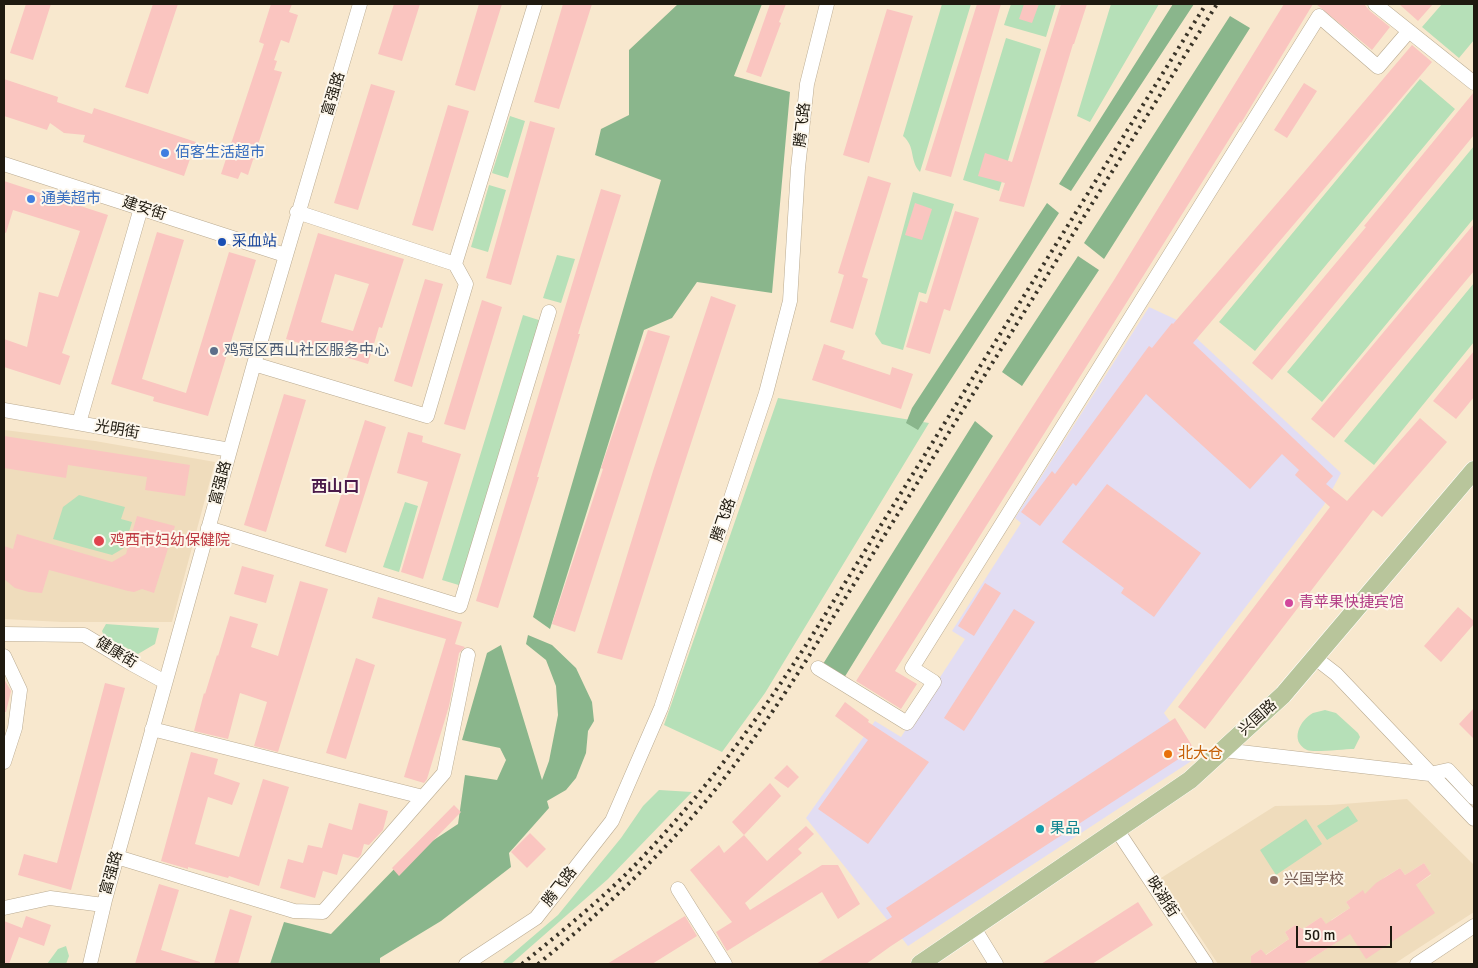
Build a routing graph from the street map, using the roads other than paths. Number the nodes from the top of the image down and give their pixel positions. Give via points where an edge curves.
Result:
1 (360, 4) edge
2 (535, 4) edge
3 (827, 4) edge
4 (1375, 4) edge
5 (1409, 30) junction
6 (1474, 83) edge
7 (4, 164) edge
8 (141, 208) junction
9 (298, 212) junction
10 (285, 255) junction
11 (455, 264) junction
12 (549, 312) dead end
13 (254, 364) junction
14 (4, 410) edge
15 (79, 423) junction
16 (230, 450) junction
17 (1474, 470) edge
18 (208, 528) junction
19 (4, 634) edge
20 (468, 655) dead end
21 (4, 656) edge
22 (1314, 657) junction
23 (818, 668) dead end
24 (165, 682) junction
25 (152, 729) junction
26 (1223, 750) junction
27 (4, 762) edge
28 (1430, 774) junction
29 (423, 797) junction
30 (1474, 798) edge
31 (1474, 819) edge
32 (1117, 830) junction
33 (117, 857) junction
34 (678, 889) dead end
35 (103, 905) junction
36 (4, 908) edge
37 (1474, 926) edge
38 (974, 928) junction
39 (90, 964) edge
40 (466, 964) edge
41 (725, 964) edge
42 (920, 964) edge
43 (996, 964) edge
44 (1206, 964) edge
45 (1417, 964) edge

1 - 9 street, 富强路
2 - 11 street
3 - 40 street, 腾飞路 via 807,84 790,301 766,393 662,708 612,821 536,918
4 - 5 street
5 - 6 street
5 - 23 street via 1378,67 1319,16 912,668 934,682 907,723
7 - 8 street, 建安街
8 - 10 street, 建安街
8 - 15 street
9 - 10 street, 富强路
9 - 11 street
10 - 13 street, 富强路
11 - 13 street via 466,284 427,416
12 - 18 street via 460,606
13 - 16 street, 富强路
14 - 15 street, 光明街
15 - 16 street, 光明街
16 - 18 street, 富强路
17 - 22 main road, 兴国路
18 - 24 street, 富强路
19 - 24 street, 健康街 via 84,634
20 - 29 street via 444,772
21 - 27 street via 20,690 15,728
22 - 26 main road, 兴国路 via 1283,695
22 - 28 street via 1336,674
24 - 25 street, 富强路
25 - 29 street
25 - 33 street, 富强路
26 - 28 street
26 - 32 main road, 兴国路 via 1190,780
28 - 30 street via 1448,770
28 - 31 street
29 - 33 street via 323,912 294,911
32 - 38 main road, 兴国路
32 - 44 street, 映湖街
33 - 35 street, 富强路
34 - 41 street
35 - 36 street via 50,898
35 - 39 street, 富强路
37 - 45 street
38 - 42 main road, 兴国路
38 - 43 street

